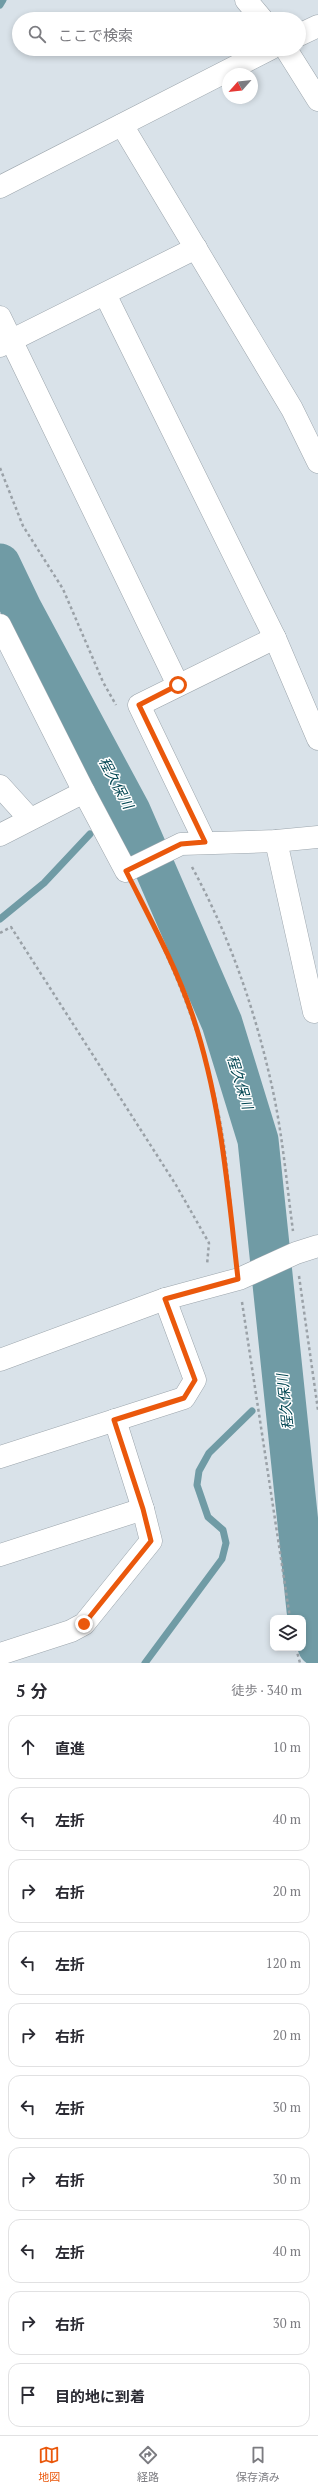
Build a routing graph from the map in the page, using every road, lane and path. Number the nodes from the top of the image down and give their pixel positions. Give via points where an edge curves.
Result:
1 (246, 0) edge
2 (256, 12) edge
3 (318, 26) edge
4 (306, 32) edge
5 (256, 56) edge
6 (290, 56) edge
7 (318, 100) edge
8 (122, 125) junction
9 (0, 187) edge
10 (196, 248) junction
11 (105, 294) junction
12 (0, 317) edge
13 (6, 343) edge
14 (318, 462) edge
15 (0, 468) edge
16 (0, 625) edge
17 (275, 638) junction
18 (178, 685) junction
19 (118, 708) dead end
20 (318, 739) edge
21 (0, 786) edge
22 (84, 792) junction
23 (29, 818) junction
24 (0, 835) edge
25 (318, 837) edge
26 (205, 842) junction
27 (276, 842) junction
28 (181, 844) junction
29 (129, 870) junction
30 (0, 933) edge
31 (314, 1012) dead end
32 (318, 1246) edge
33 (296, 1253) junction
34 (240, 1278) junction
35 (205, 1289) junction
36 (165, 1299) junction
37 (0, 1360) edge
38 (318, 1410) edge
39 (114, 1420) junction
40 (0, 1457) edge
41 (143, 1509) junction
42 (0, 1555) edge
43 (290, 1615) edge
44 (297, 1651) edge
45 (0, 1654) edge
46 (300, 1663) edge

1 - 2 street
3 - 4 street
5 - 8 street
6 - 7 street
8 - 9 street
8 - 10 street
10 - 11 street
10 - 14 street via 292,409
11 - 13 street
11 - 17 street
12 - 13 street
13 - 18 street
15 - 19 path via 23,526 63,589 103,682
16 - 22 street
17 - 18 street
17 - 20 street
18 - 26 street via 139,705
21 - 23 street
22 - 23 street
22 - 29 street
23 - 24 street
25 - 27 street
26 - 27 street
26 - 28 street
27 - 31 street
28 - 29 street
28 - 33 path via 224,931 255,1019 274,1097
29 - 34 path via 180,983 202,1047 218,1113
30 - 35 path via 11,927 180,1192 209,1243
32 - 33 street
33 - 34 street
33 - 38 path
34 - 35 street
34 - 43 path
35 - 36 street
36 - 37 street
36 - 39 street via 195,1380 184,1398
39 - 40 street
39 - 41 street
41 - 42 street
41 - 45 street via 151,1541 84,1624 71,1632
44 - 46 path

